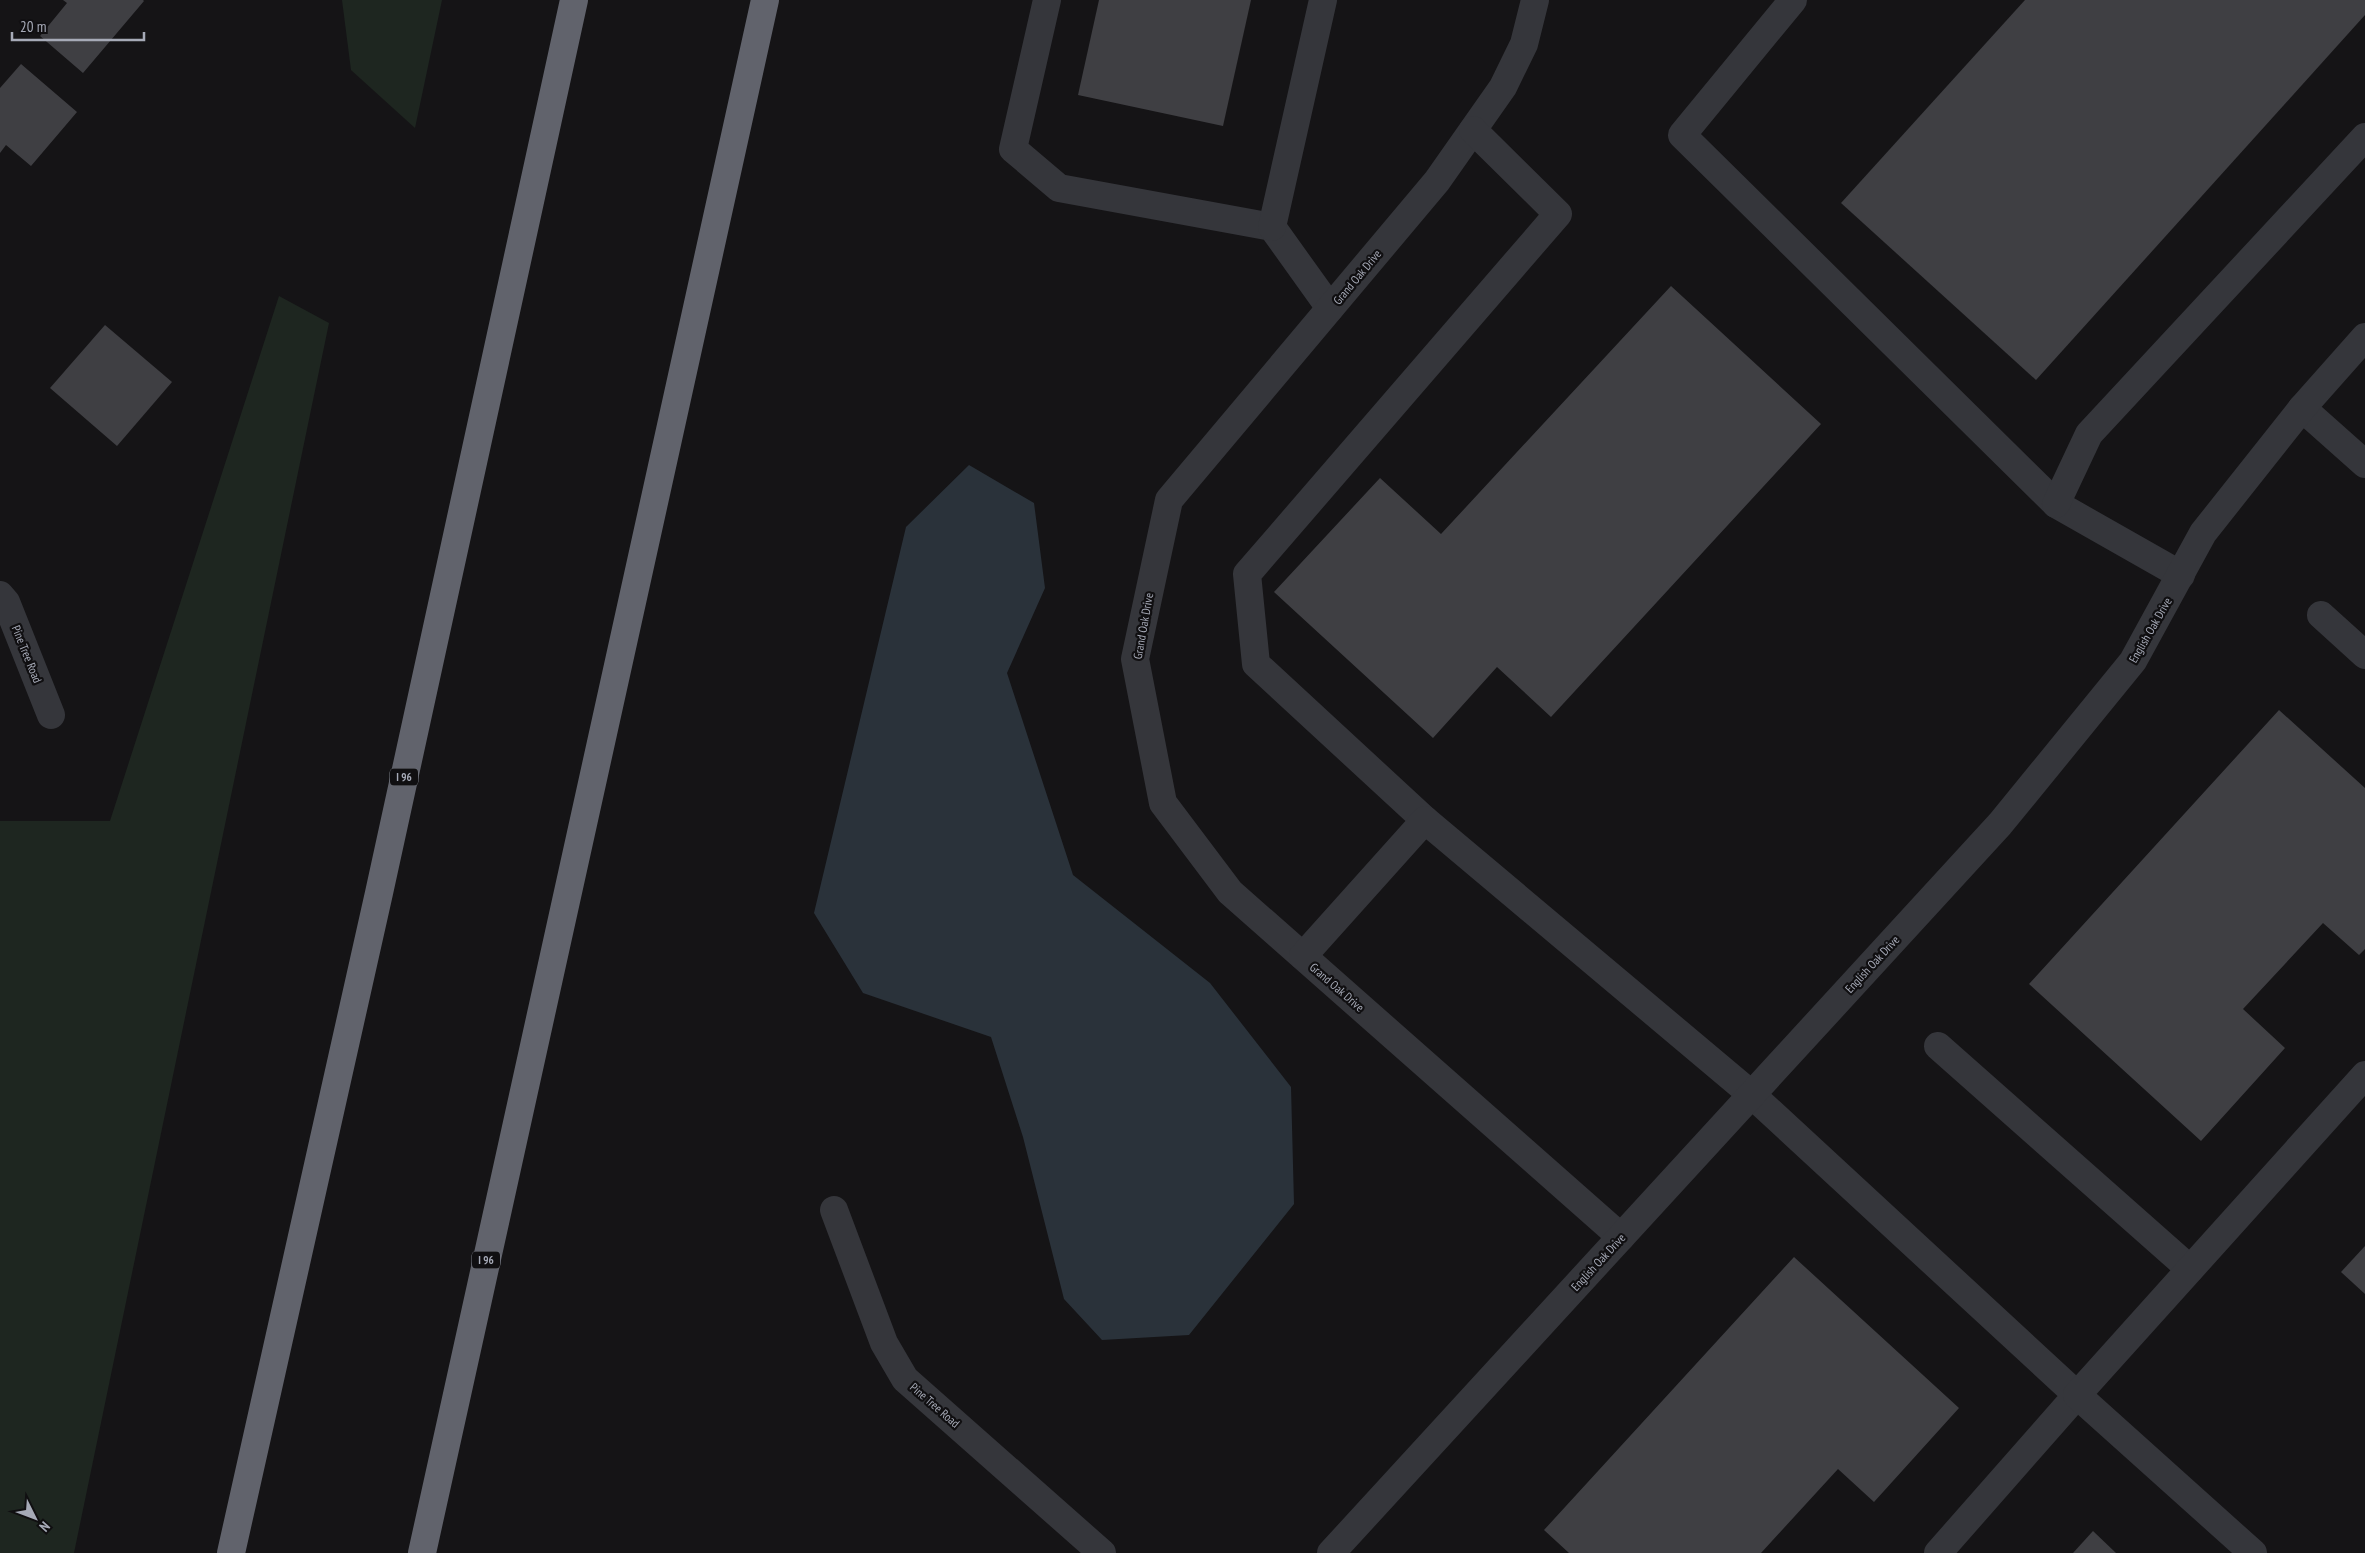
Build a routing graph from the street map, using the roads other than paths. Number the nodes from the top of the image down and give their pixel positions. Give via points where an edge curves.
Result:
1 (574, 0) edge
2 (765, 0) edge
3 (1047, 0) edge
4 (1323, 0) edge
5 (1535, 0) edge
6 (1793, 0) edge
7 (1473, 130) junction
8 (2365, 137) edge
9 (1272, 227) junction
10 (1330, 308) junction
11 (2365, 337) edge
12 (2302, 408) junction
13 (2365, 464) edge
14 (2056, 504) junction
15 (2181, 575) junction
16 (0, 595) edge
17 (2321, 615) dead end
18 (2365, 655) edge
19 (51, 715) dead end
20 (1425, 820) junction
21 (1303, 956) junction
22 (1938, 1046) dead end
23 (2365, 1075) edge
24 (1752, 1094) junction
25 (834, 1210) dead end
26 (1621, 1236) junction
27 (2190, 1269) junction
28 (2077, 1395) junction
29 (231, 1553) edge
30 (422, 1553) edge
31 (1102, 1553) edge
32 (1331, 1553) edge
33 (1938, 1553) edge
34 (2253, 1553) edge

1 - 29 highway, I 96
2 - 30 highway, I 96
3 - 9 street via 1013,149 1059,188
4 - 9 street
5 - 7 street, Grand Oak Drive via 1524,44 1503,88
6 - 14 street via 1682,135
7 - 10 street, Grand Oak Drive via 1436,182
7 - 20 street via 1558,214 1247,574 1256,664
8 - 14 street via 2089,434
9 - 10 street
10 - 21 street, Grand Oak Drive via 1169,500 1135,659 1163,803 1230,892
11 - 12 street, English Oak Drive
12 - 13 street
12 - 15 street, English Oak Drive via 2203,533
14 - 15 street
15 - 24 street, English Oak Drive via 2133,661 2000,824
16 - 19 street, Pine Tree Road via 6,602
17 - 18 street
20 - 21 street
20 - 24 street
21 - 26 street, Grand Oak Drive
22 - 27 street
23 - 27 street
24 - 26 street, English Oak Drive
24 - 28 street
25 - 31 street, Pine Tree Road via 884,1343 905,1379
26 - 32 street, English Oak Drive
27 - 28 street
28 - 33 street
28 - 34 street

